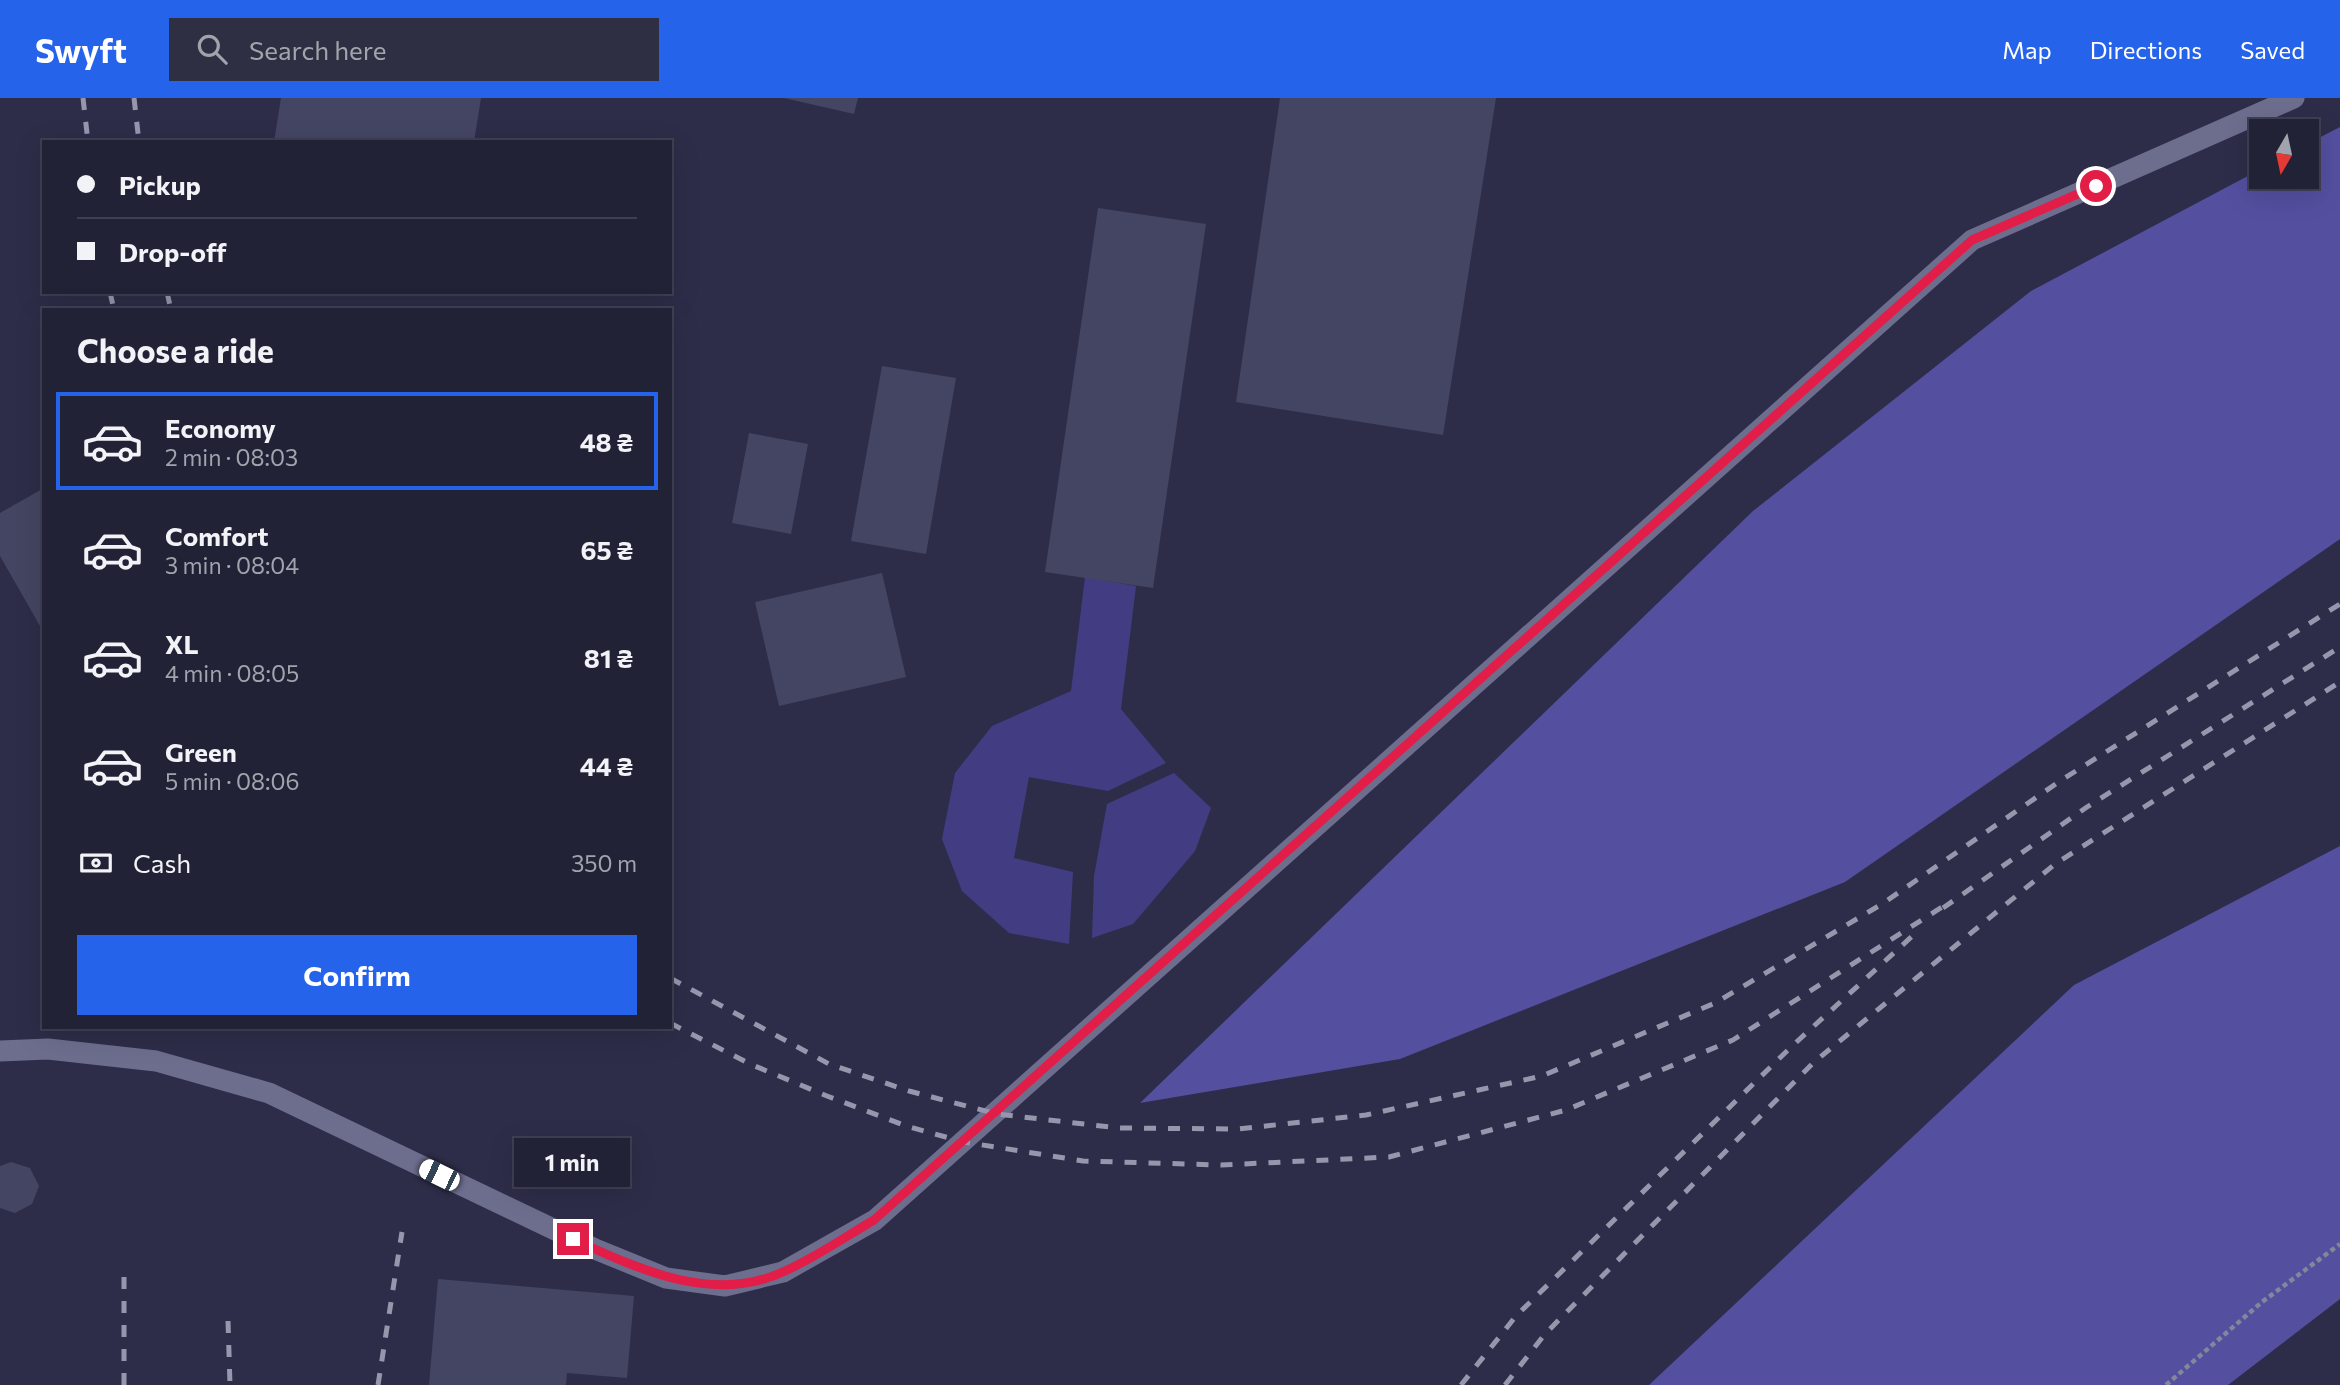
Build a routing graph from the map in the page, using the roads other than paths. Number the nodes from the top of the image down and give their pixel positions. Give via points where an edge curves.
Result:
1 (2294, 98) edge
2 (0, 1051) edge

1 - 2 street via 1972,240 904,1194 874,1220 783,1272 725,1286 666,1278 583,1244 269,1094 156,1061 48,1049

